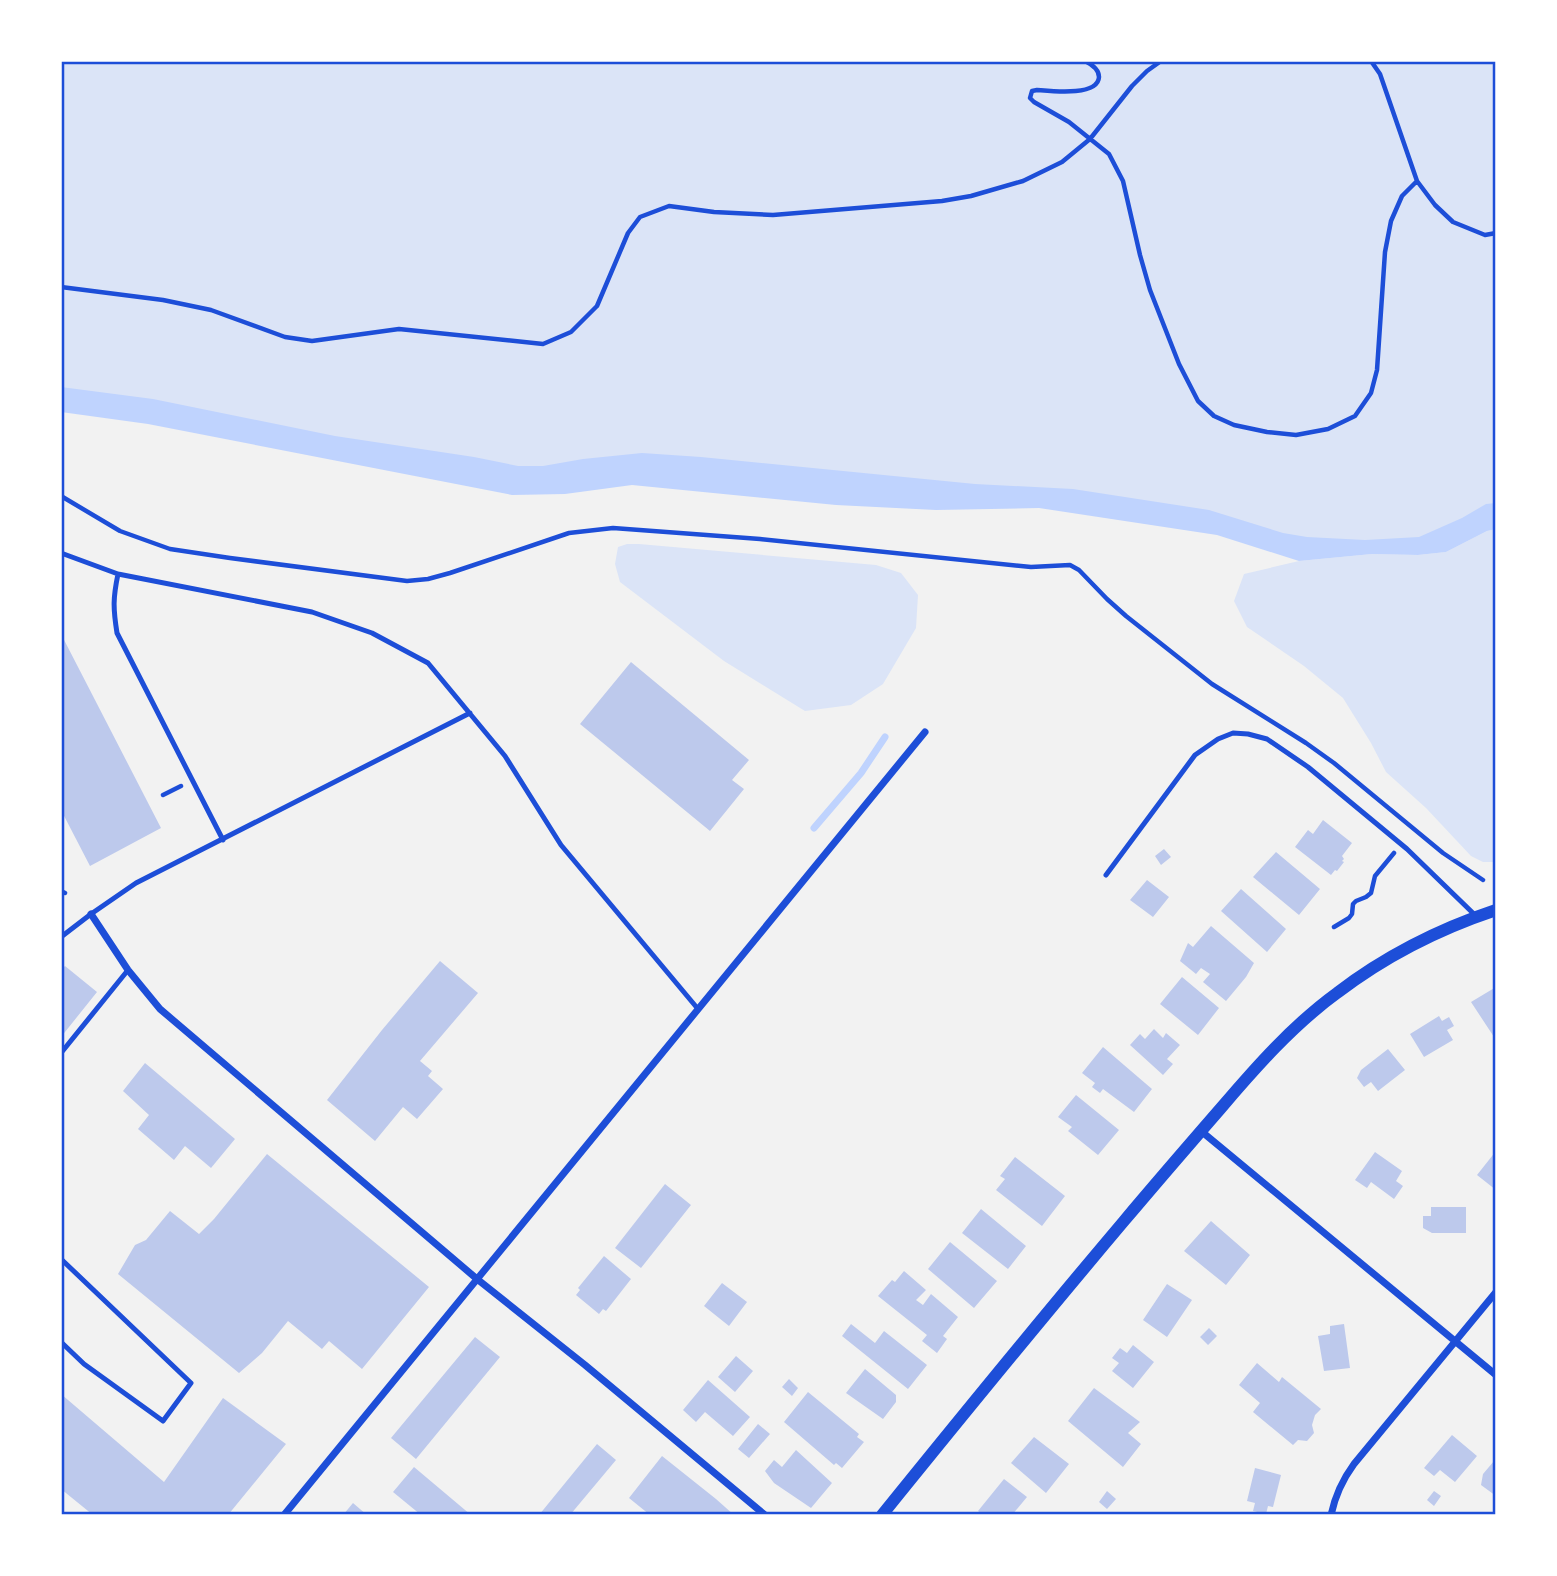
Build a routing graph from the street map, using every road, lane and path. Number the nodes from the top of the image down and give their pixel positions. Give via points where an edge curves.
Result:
1 (1085, 61) edge
2 (1161, 61) edge
3 (1371, 61) edge
4 (1090, 139) junction
5 (1418, 181) junction
6 (1496, 233) edge
7 (61, 287) edge
8 (61, 496) edge
9 (61, 553) edge
10 (118, 574) junction
11 (470, 713) junction
12 (925, 732) dead end
13 (223, 840) junction
14 (1402, 844) junction
15 (1106, 876) dead end
16 (1483, 880) dead end
17 (1496, 910) edge
18 (91, 914) junction
19 (1477, 917) junction
20 (1334, 927) dead end
21 (61, 937) edge
22 (128, 971) junction
23 (698, 1009) junction
24 (61, 1054) edge
25 (1201, 1131) junction
26 (61, 1259) edge
27 (477, 1279) junction
28 (1496, 1292) edge
29 (61, 1342) edge
30 (1455, 1342) junction
31 (1496, 1375) edge
32 (284, 1515) edge
33 (765, 1515) edge
34 (882, 1515) edge
35 (1331, 1515) edge

1 - 4 path via 1098,73 1096,85 1080,91 1037,90 1030,98
2 - 4 path via 1132,86
3 - 5 path via 1380,74
4 - 5 path via 1109,154 1124,181 1150,290 1198,401 1214,416 1234,425 1267,432 1296,435 1328,429 1355,416 1371,393 1391,221 1402,195
4 - 7 path via 1062,162 1023,181 942,201 773,215 668,206 640,217 628,233 597,306 571,332 543,344 399,329 312,341 285,337 175,302
5 - 6 path via 1453,222 1485,234
8 - 16 path via 120,531 170,549 407,581 450,573 569,533 612,528 1031,567 1070,565 1126,617 1212,684 1334,763
9 - 10 lane
10 - 11 lane via 312,612 372,634 428,663
10 - 13 lane via 113,597 117,633
11 - 13 lane
11 - 23 lane via 505,756 561,845
12 - 23 street
13 - 18 lane via 136,883
14 - 15 lane via 1267,739 1233,733 1195,755
14 - 19 lane
14 - 20 path via 1375,876 1371,893 1356,901 1349,918
17 - 19 street
18 - 21 lane
18 - 22 street
19 - 25 street via 1387,960 1337,993 1253,1070
22 - 24 lane
22 - 27 street via 160,1009
23 - 27 street
25 - 30 street
25 - 34 street
26 - 29 lane via 191,1382 163,1421
27 - 32 street
27 - 33 street
28 - 30 street
30 - 31 street
30 - 35 street via 1346,1476

